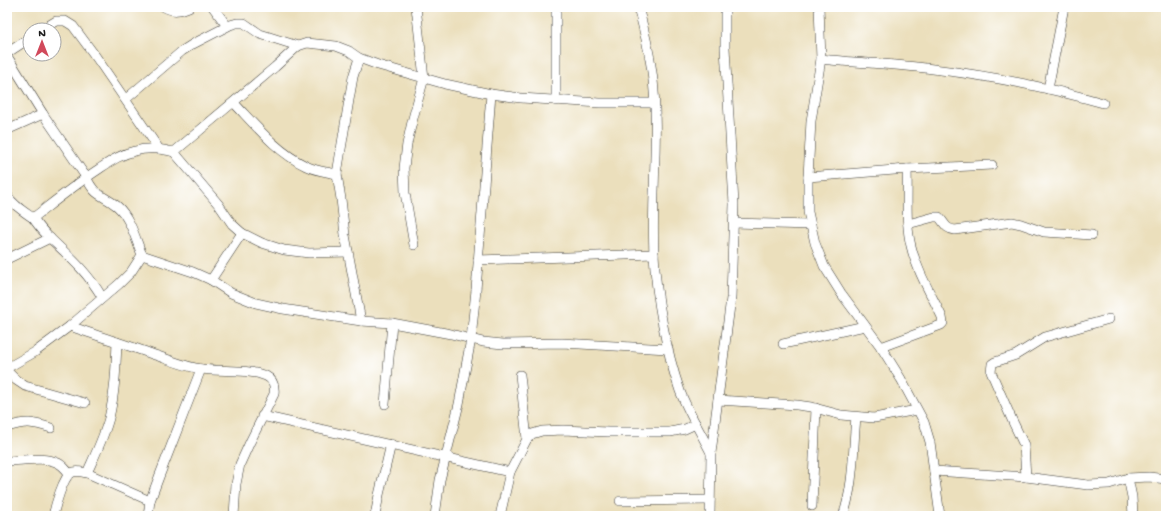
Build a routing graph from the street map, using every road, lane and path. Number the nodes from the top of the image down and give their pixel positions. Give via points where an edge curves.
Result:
1 (164, 7) edge
2 (189, 7) edge
3 (213, 7) edge
4 (416, 7) edge
5 (556, 7) edge
6 (638, 7) edge
7 (725, 7) edge
8 (819, 7) edge
9 (1064, 7) edge
10 (54, 22) edge
11 (227, 26) junction
12 (22, 44) edge
13 (298, 46) junction
14 (7, 54) edge
15 (359, 58) junction
16 (821, 59) junction
17 (424, 78) junction
18 (1048, 89) junction
19 (491, 94) junction
20 (126, 99) junction
21 (556, 101) junction
22 (234, 103) junction
23 (654, 103) junction
24 (1103, 103) dead end
25 (43, 114) junction
26 (7, 130) edge
27 (159, 149) junction
28 (174, 152) junction
29 (992, 165) dead end
30 (907, 168) junction
31 (337, 174) junction
32 (86, 177) junction
33 (808, 177) junction
34 (7, 195) edge
35 (32, 218) junction
36 (734, 223) junction
37 (908, 224) junction
38 (811, 225) junction
39 (242, 233) junction
40 (1092, 235) dead end
41 (50, 238) junction
42 (414, 245) dead end
43 (348, 252) junction
44 (654, 254) junction
45 (142, 255) junction
46 (7, 259) edge
47 (478, 260) junction
48 (211, 280) junction
49 (102, 297) junction
50 (1109, 319) dead end
51 (361, 321) junction
52 (392, 323) junction
53 (70, 326) junction
54 (865, 326) junction
55 (471, 339) junction
56 (117, 342) junction
57 (783, 344) dead end
58 (881, 347) junction
59 (668, 350) junction
60 (7, 369) edge
61 (201, 369) junction
62 (520, 375) dead end
63 (718, 400) junction
64 (85, 404) dead end
65 (385, 404) dead end
66 (816, 408) junction
67 (917, 410) junction
68 (262, 416) junction
69 (856, 417) junction
70 (696, 424) junction
71 (7, 427) edge
72 (51, 428) dead end
73 (527, 439) junction
74 (391, 444) junction
75 (711, 453) junction
76 (446, 457) junction
77 (7, 461) edge
78 (934, 471) junction
79 (510, 472) junction
80 (87, 473) junction
81 (70, 474) junction
82 (1026, 477) junction
83 (1128, 478) junction
84 (1166, 479) edge
85 (710, 500) junction
86 (150, 501) junction
87 (620, 501) dead end
88 (812, 506) dead end
89 (939, 506) junction
90 (53, 516) edge
91 (148, 516) edge
92 (234, 516) edge
93 (375, 516) edge
94 (435, 516) edge
95 (500, 516) edge
96 (710, 516) edge
97 (843, 516) edge
98 (934, 516) edge
99 (940, 516) edge
100 (1133, 516) edge

1 - 2 street via 180,11
3 - 11 street
4 - 17 street
5 - 21 street
6 - 23 street via 650,59
7 - 36 street
8 - 16 street
9 - 18 street
10 - 20 street via 65,21 74,26
11 - 13 street via 237,22 244,23 260,34
11 - 20 street via 182,51
12 - 14 street
13 - 15 street via 307,43 336,46
13 - 22 street
14 - 25 street
15 - 17 street via 378,66
15 - 31 street via 348,100
16 - 18 street via 932,69
16 - 33 street via 812,121
17 - 19 street
17 - 42 street via 407,144 404,168 405,193
18 - 24 street
19 - 21 street
19 - 47 street
20 - 27 street
21 - 23 street
22 - 28 street
22 - 31 street via 265,137 295,160 307,167
23 - 44 street
25 - 26 street
25 - 32 street
27 - 28 street
27 - 32 street via 135,151 119,156
28 - 39 street
29 - 30 street
30 - 33 street
30 - 37 street
31 - 43 street
32 - 35 street
32 - 45 street via 96,194 117,206 124,215
33 - 38 street via 808,212
34 - 35 street via 20,210
35 - 41 street
36 - 38 street
36 - 63 street via 731,298
37 - 40 street via 939,217 950,230 1012,222 1044,232
37 - 58 street via 911,246 919,269 943,323
38 - 54 street via 824,266
39 - 43 street via 284,250 308,253
39 - 48 street
41 - 46 street
41 - 49 street via 82,268
43 - 51 street
44 - 47 street
44 - 59 street
45 - 48 street
45 - 49 street via 131,272
47 - 55 street
48 - 51 street via 231,293 256,304
49 - 53 street
50 - 82 street via 1045,337 1016,355 992,364 991,372 1024,445
51 - 52 street
52 - 55 street
52 - 65 street
53 - 56 street
53 - 60 street
54 - 57 street
54 - 58 street
55 - 59 street via 503,344 569,344
55 - 76 street
56 - 61 street
56 - 80 street via 114,392 109,420
58 - 67 street
59 - 70 street via 680,391
60 - 64 street via 25,386
61 - 68 street via 248,372 272,380 274,394
61 - 86 street
62 - 73 street
63 - 66 street via 797,404
63 - 75 street
66 - 69 street
66 - 88 street
67 - 69 street via 874,418
67 - 78 street via 930,442
68 - 74 street
68 - 92 street via 240,464
69 - 97 street via 850,483
70 - 73 street via 670,432 542,431 532,434
70 - 75 street
71 - 72 street via 27,422
73 - 79 street
74 - 76 street
74 - 93 street
75 - 85 street
76 - 79 street
76 - 94 street
77 - 81 street via 50,461 58,463
78 - 82 street
78 - 89 street
79 - 95 street
80 - 81 street via 77,471
80 - 86 street
81 - 90 street via 65,481
82 - 83 street via 1088,485 1109,484
83 - 84 street
83 - 100 street
85 - 87 street
85 - 96 street
86 - 91 street
89 - 98 street
89 - 99 street

